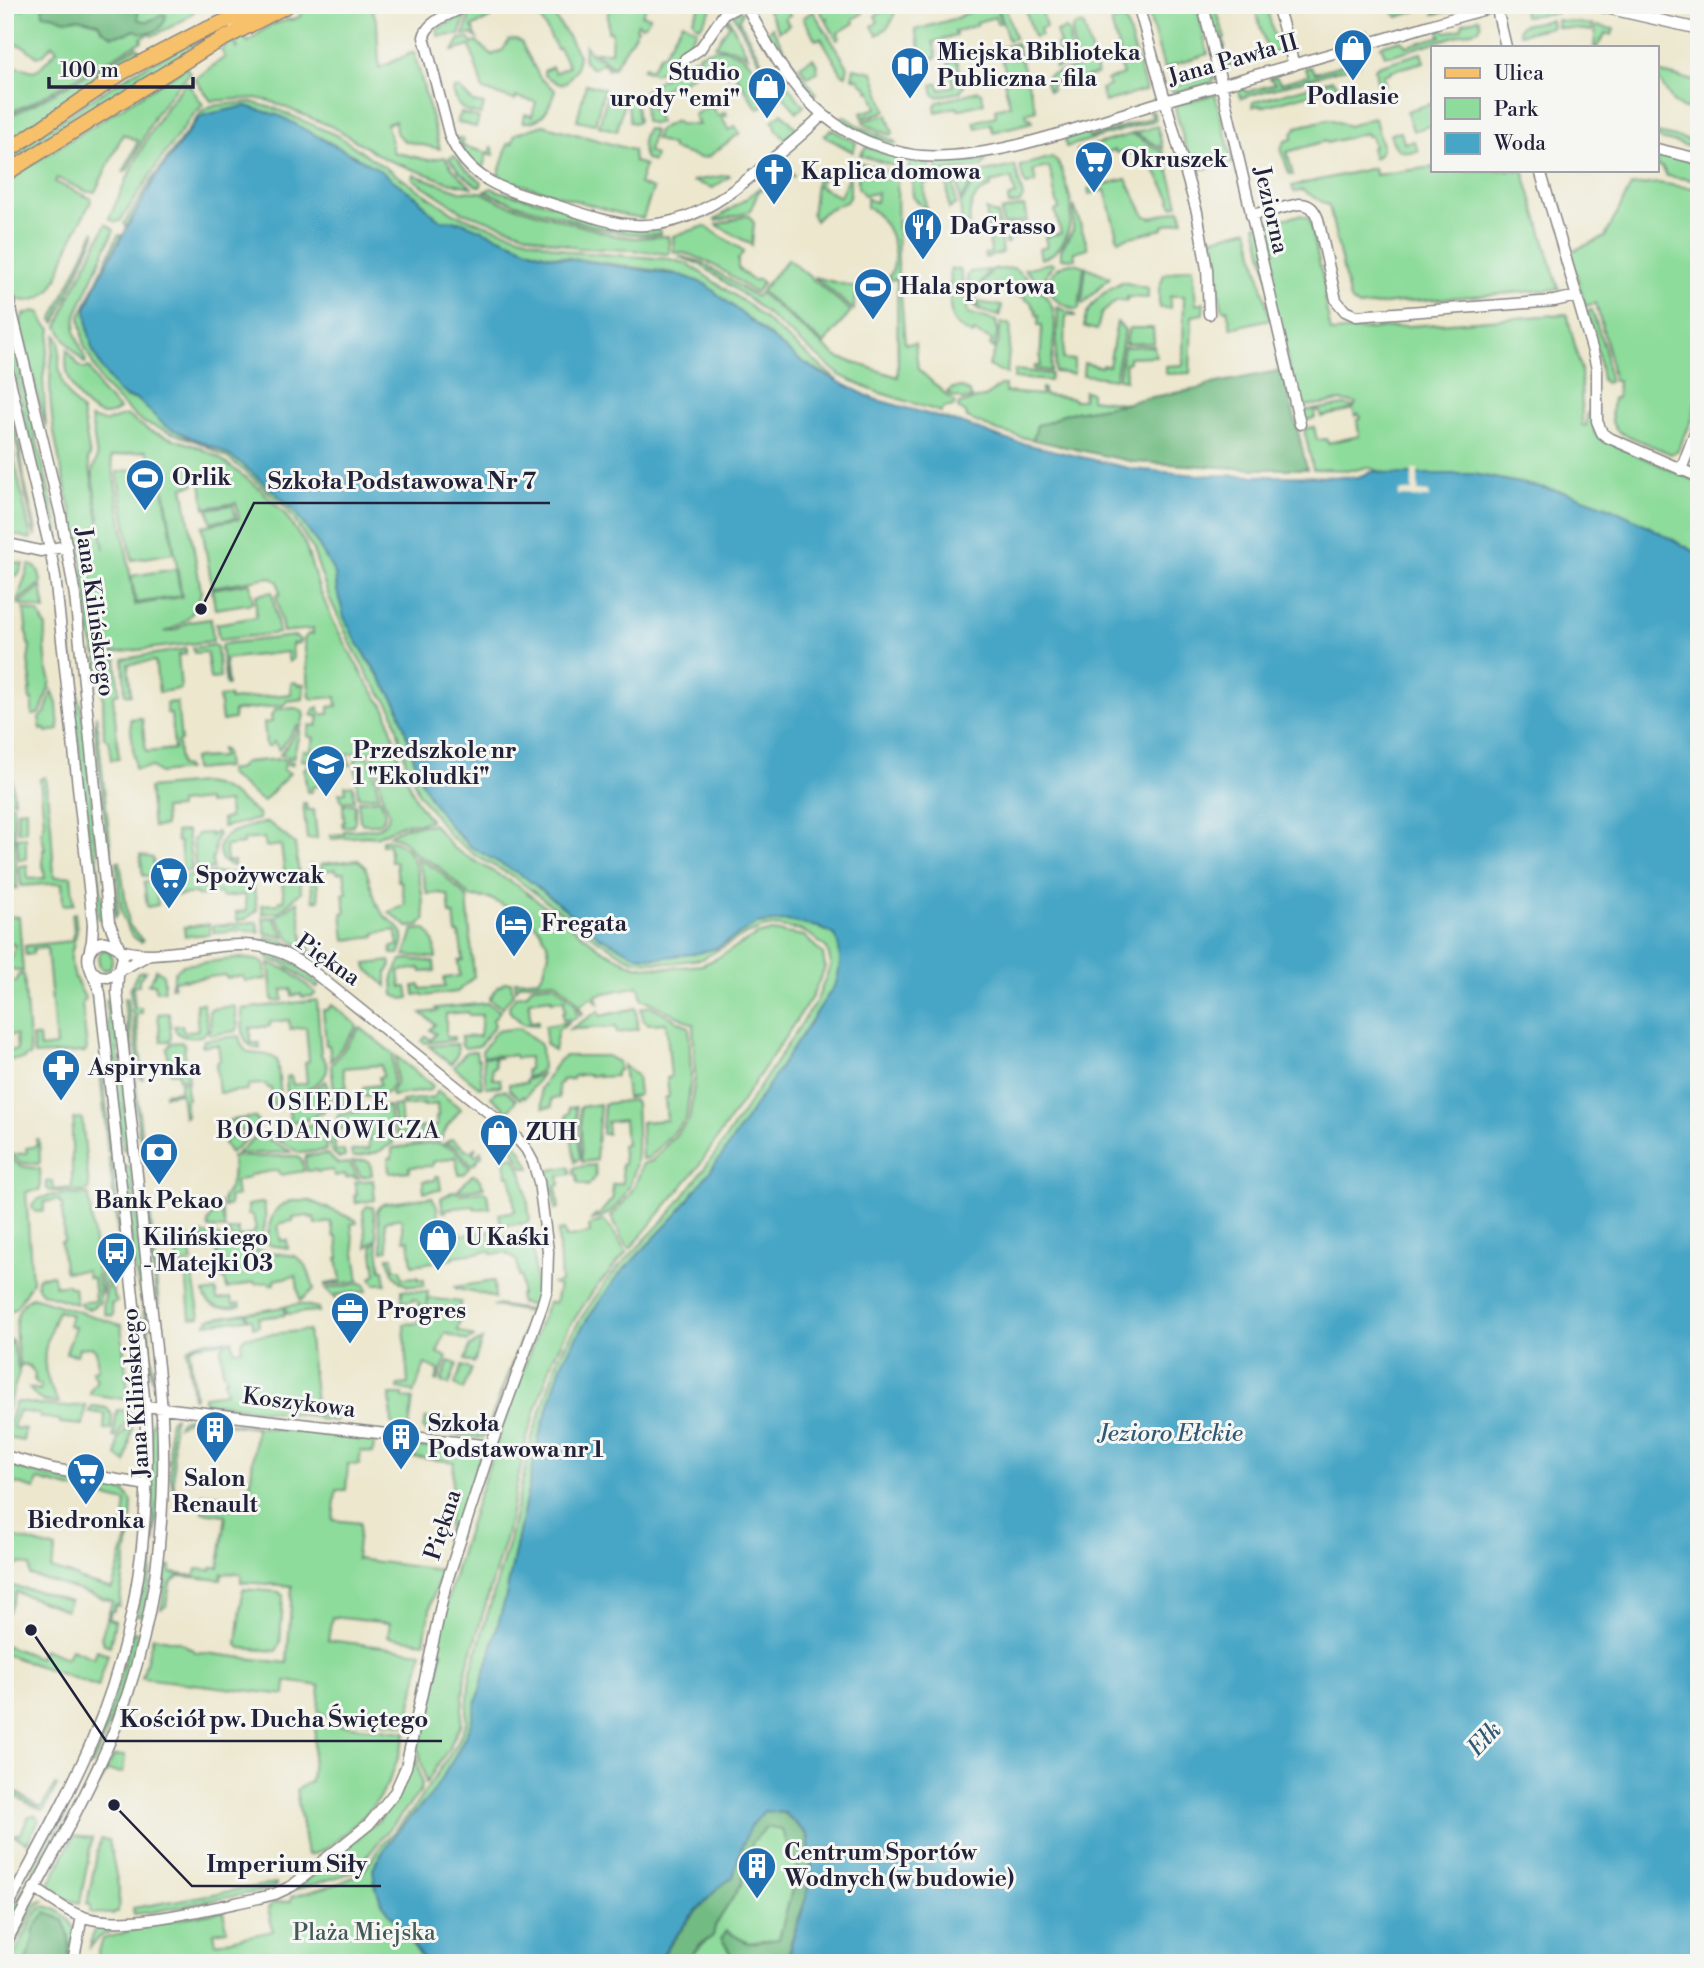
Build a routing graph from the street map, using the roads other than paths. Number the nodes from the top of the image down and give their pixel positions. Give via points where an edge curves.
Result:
1 (262, 5) edge
2 (288, 5) edge
3 (468, 5) edge
4 (741, 5) edge
5 (747, 5) edge
6 (1138, 5) edge
7 (1203, 5) edge
8 (1277, 5) edge
9 (1593, 5) edge
10 (1499, 6) edge
11 (231, 18) edge
12 (1699, 29) edge
13 (1506, 46) edge
14 (685, 59) dead end
15 (1294, 65) junction
16 (1221, 85) junction
17 (1166, 100) junction
18 (822, 115) junction
19 (1658, 149) edge
20 (5, 153) edge
21 (1699, 159) edge
22 (1541, 172) edge
23 (5, 174) edge
24 (1251, 215) junction
25 (5, 284) edge
26 (1577, 296) junction
27 (1209, 314) dead end
28 (5, 360) edge
29 (1699, 422) edge
30 (1300, 425) dead end
31 (1681, 470) junction
32 (1699, 477) edge
33 (5, 543) edge
34 (67, 546) junction
35 (50, 549) junction
36 (119, 949) junction
37 (150, 954) junction
38 (88, 955) junction
39 (120, 970) junction
40 (92, 971) junction
41 (145, 1406) junction
42 (162, 1408) junction
43 (491, 1446) junction
44 (5, 1456) edge
45 (147, 1485) junction
46 (68, 1794) junction
47 (81, 1801) junction
48 (34, 1888) junction
49 (5, 1912) edge
50 (82, 1916) junction
51 (5, 1944) edge
52 (73, 1963) edge

1 - 11 main road
2 - 11 main road
3 - 18 street via 428,27 424,37 455,147 471,168 511,192 616,222 635,225 678,220 699,213 742,184
4 - 14 street via 724,14 699,50
5 - 18 street, Jana Pawła II via 785,75
6 - 17 street
7 - 16 street, Jeziorna
8 - 15 street
9 - 12 street
10 - 13 street
10 - 15 street, Jana Pawła II
11 - 20 main road via 122,72
11 - 23 main road via 201,51
15 - 16 street, Jana Pawła II
16 - 17 street, Jana Pawła II
16 - 24 street, Jeziorna
17 - 18 street, Jana Pawła II via 1023,143 939,156 874,144
17 - 27 street via 1202,233
19 - 21 street
22 - 26 street
24 - 26 street via 1299,204 1311,207 1318,219 1336,300 1356,316
24 - 30 street, Jeziorna
25 - 34 street, Jana Kilińskiego
26 - 31 street via 1597,369 1597,421 1602,433
28 - 35 street, Jana Kilińskiego
29 - 31 street
31 - 32 street
33 - 35 street
34 - 35 street
34 - 36 street, Jana Kilińskiego via 109,922
35 - 38 street, Jana Kilińskiego via 93,931
36 - 37 street, Piękna
36 - 38 street via 102,942
36 - 39 street via 123,957
37 - 39 street, Piękna
37 - 43 street, Piękna via 244,944 292,956 509,1129 526,1149 541,1192 548,1282
38 - 40 street
39 - 40 street via 108,977
39 - 42 street, Jana Kilińskiego via 117,992
40 - 41 street, Jana Kilińskiego via 100,993
41 - 42 street, Koszykowa
41 - 45 street, Jana Kilińskiego
42 - 43 street, Koszykowa
42 - 47 street, Jana Kilińskiego via 163,1504 149,1613 128,1692
43 - 50 street, Piękna via 439,1611 409,1758 381,1812 292,1886 275,1894 143,1920
44 - 45 street
45 - 46 street, Jana Kilińskiego via 138,1580 121,1654 102,1717
46 - 47 street
46 - 49 street, Jana Kilińskiego
47 - 48 street, Jana Kilińskiego
48 - 50 street, Piękna
48 - 51 street, Jana Kilińskiego
50 - 52 street

